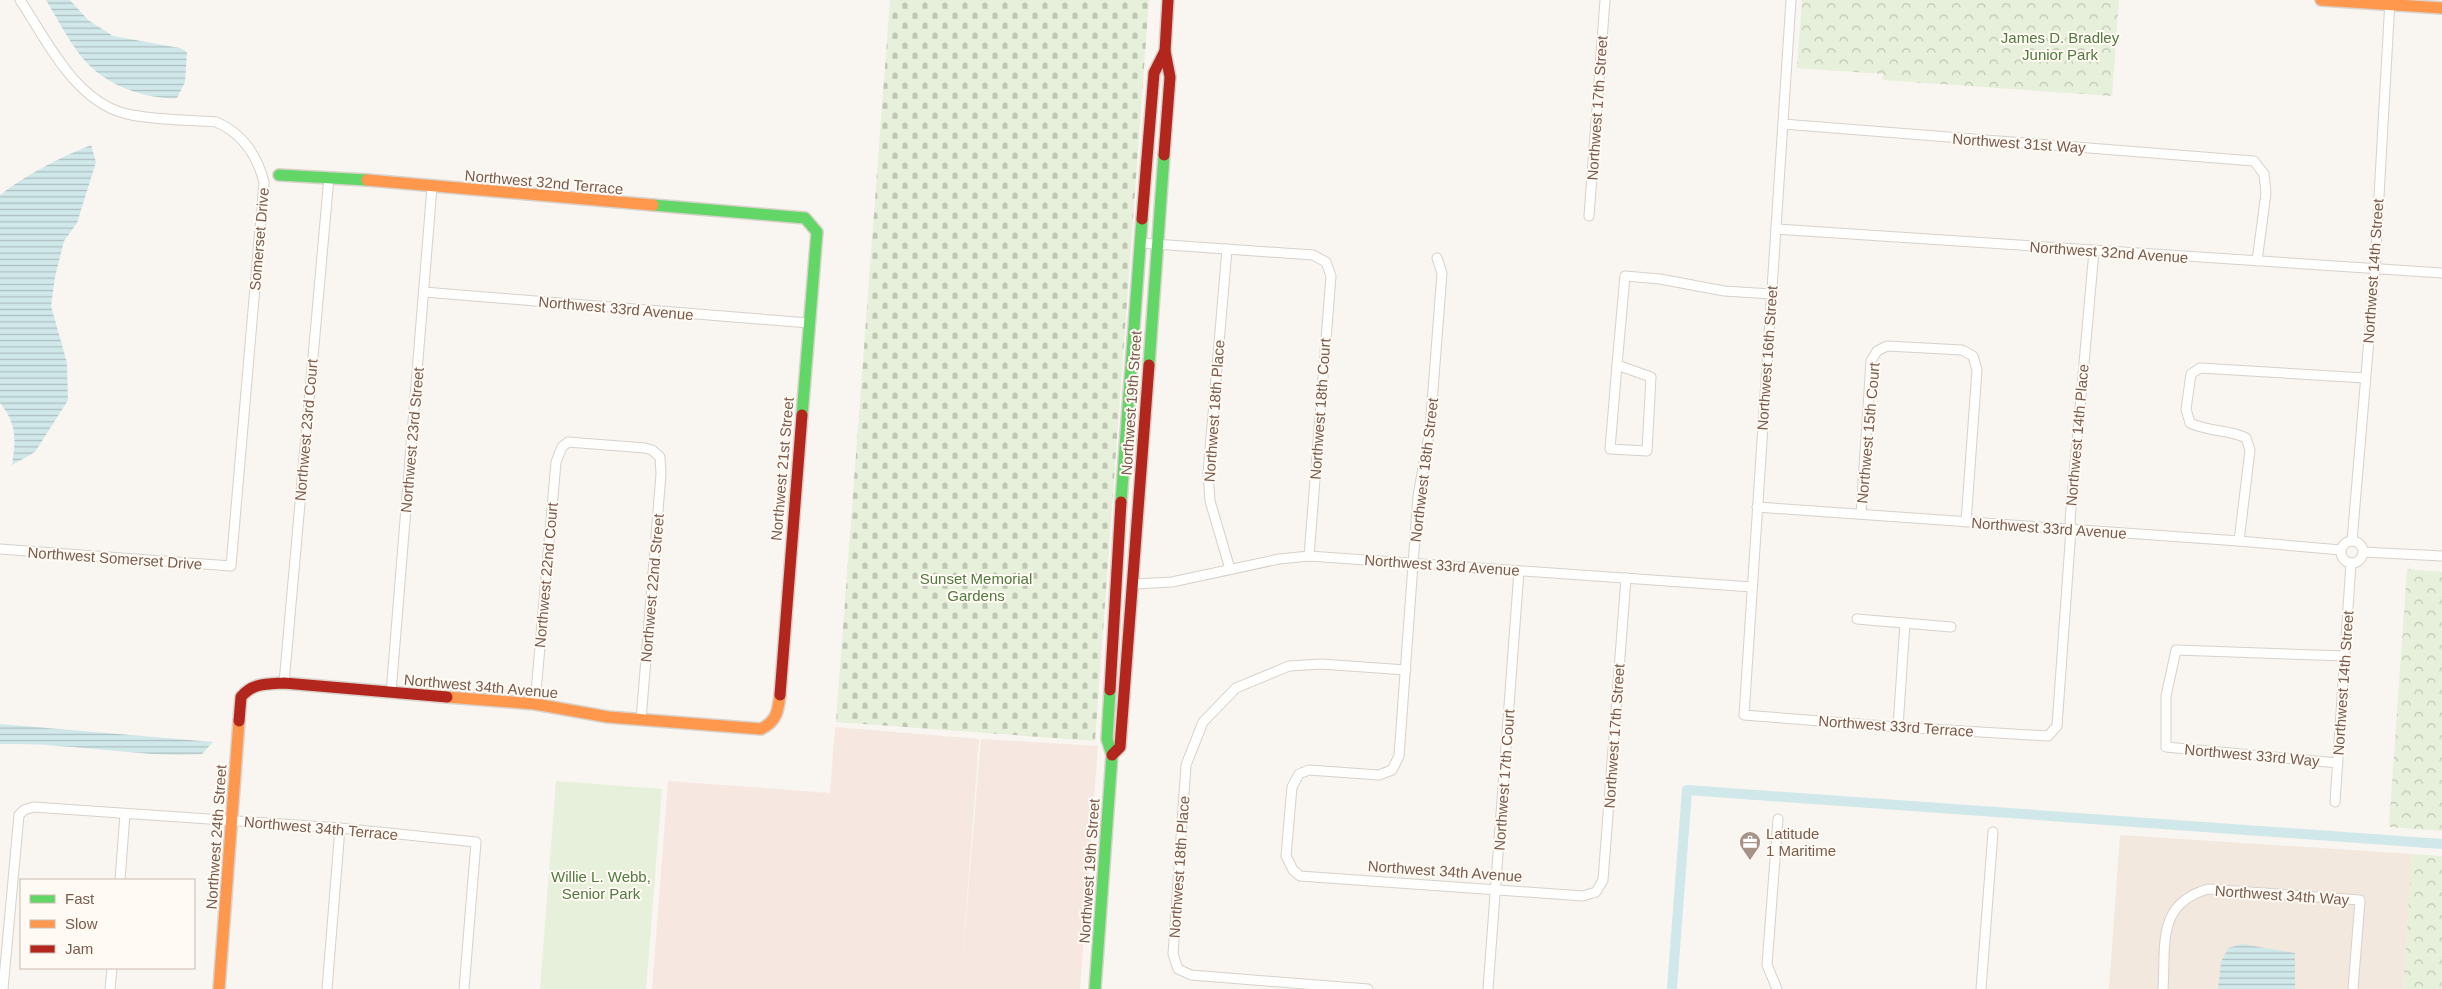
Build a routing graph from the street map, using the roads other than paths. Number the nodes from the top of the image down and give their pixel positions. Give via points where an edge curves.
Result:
1 (20, 0) edge
2 (1168, 0) edge
3 (1605, 0) edge
4 (1791, 0) edge
5 (2321, 0) edge
6 (2390, 2) edge
7 (2442, 8) edge
8 (1165, 51) junction
9 (1783, 124) junction
10 (279, 175) dead end
11 (329, 178) junction
12 (432, 188) junction
13 (1590, 216) dead end
14 (805, 218) joint
15 (1776, 229) junction
16 (1140, 243) junction
17 (1156, 245) junction
18 (1227, 249) junction
19 (2094, 251) junction
20 (1437, 258) dead end
21 (2257, 261) junction
22 (2375, 268) junction
23 (2442, 273) edge
24 (424, 292) junction
25 (1772, 294) junction
26 (809, 323) junction
27 (1618, 365) junction
28 (2365, 378) junction
29 (562, 447) joint
30 (1757, 507) junction
31 (1860, 514) junction
32 (1966, 522) junction
33 (2071, 529) junction
34 (2239, 541) junction
35 (2352, 541) junction
36 (0, 549) edge
37 (2341, 550) junction
38 (2363, 552) junction
39 (1309, 556) junction
40 (2442, 556) edge
41 (1414, 563) junction
42 (2351, 563) junction
43 (231, 566) joint
44 (1230, 569) junction
45 (1519, 570) junction
46 (1626, 578) junction
47 (1134, 584) junction
48 (1752, 588) junction
49 (1857, 619) dead end
50 (1905, 623) junction
51 (1951, 626) dead end
52 (2346, 656) junction
53 (1406, 670) junction
54 (284, 683) junction
55 (247, 689) joint
56 (391, 694) junction
57 (536, 704) junction
58 (1744, 715) joint
59 (641, 720) junction
60 (771, 724) joint
61 (1898, 727) junction
62 (2048, 736) joint
63 (1112, 755) junction
64 (2338, 763) junction
65 (2335, 802) dead end
66 (125, 814) junction
67 (1778, 819) dead end
68 (232, 821) junction
69 (340, 828) junction
70 (1993, 832) dead end
71 (1293, 870) joint
72 (120, 879) edge
73 (1496, 890) junction
74 (1596, 892) joint
75 (112, 969) edge
76 (3, 989) edge
77 (110, 989) edge
78 (219, 989) edge
79 (327, 989) edge
80 (464, 989) edge
81 (1095, 989) edge
82 (1368, 989) edge
83 (1488, 989) edge
84 (1777, 989) edge
85 (1981, 989) edge
86 (2163, 989) edge
87 (2353, 989) edge

1 - 43 street, Somerset Drive via 86,94 108,108 131,115 216,122 229,128 247,145 259,163 264,182
2 - 8 street, Northwest 19th Street
3 - 13 street, Northwest 17th Street
4 - 9 street, Northwest 16th Street
5 - 6 street
6 - 7 street
6 - 22 street, Northwest 14th Street
8 - 16 street, Northwest 19th Street via 1154,73
8 - 17 street, Northwest 19th Street via 1170,77
9 - 15 street, Northwest 16th Street
9 - 21 street, Northwest 31st Way via 2254,161 2264,174 2266,194
10 - 11 street, Northwest 32nd Terrace
11 - 12 street, Northwest 32nd Terrace
11 - 54 street, Northwest 23rd Court
12 - 14 street, Northwest 32nd Terrace
12 - 24 street, Northwest 23rd Street
14 - 26 street, Northwest 21st Street via 817,232
15 - 19 street, Northwest 32nd Avenue
15 - 25 street, Northwest 16th Street
16 - 17 street
16 - 63 street, Northwest 19th Street via 1113,628 1108,739
17 - 18 street
17 - 47 street, Northwest 19th Street
18 - 39 street, Northwest 18th Court via 1313,255 1326,262 1331,276
18 - 44 street, Northwest 18th Place via 1208,473 1210,501
19 - 21 street, Northwest 32nd Avenue
19 - 33 street, Northwest 14th Place
20 - 41 street, Northwest 18th Street via 1442,273 1430,429 1418,496
21 - 22 street, Northwest 32nd Avenue
22 - 23 street, Northwest 32nd Avenue
22 - 28 street, Northwest 14th Street
24 - 26 street, Northwest 33rd Avenue
24 - 56 street, Northwest 23rd Street
25 - 27 street via 1724,291 1625,276
25 - 30 street, Northwest 16th Street
26 - 60 street, Northwest 21st Street via 778,714
27 - 27 street via 1610,449 1647,451 1651,377
28 - 34 street via 2200,368 2191,374 2186,409 2190,423 2199,428 2234,432 2246,438 2250,450
28 - 35 street, Northwest 14th Street
29 - 57 street, Northwest 22nd Court via 556,462
29 - 59 street, Northwest 22nd Street via 568,442 646,448 660,457 662,474
30 - 31 street, Northwest 33rd Avenue
30 - 48 street, Northwest 16th Street
31 - 32 street, Northwest 33rd Avenue
31 - 32 street, Northwest 15th Court via 1872,361 1877,351 1887,346 1962,350 1973,356 1977,370
32 - 33 street, Northwest 33rd Avenue
33 - 34 street, Northwest 33rd Avenue
33 - 62 street, Northwest 14th Place via 2057,726
34 - 37 street, Northwest 33rd Avenue
35 - 37 street
35 - 38 street via 2361,545
36 - 43 street, Northwest Somerset Drive
37 - 42 street via 2342,558
38 - 40 street
38 - 42 street via 2361,559
39 - 41 street, Northwest 33rd Avenue
39 - 44 street, Northwest 33rd Avenue
41 - 45 street, Northwest 33rd Avenue
41 - 53 street, Northwest 18th Street
42 - 52 street, Northwest 14th Street
44 - 47 street, Northwest 33rd Avenue via 1172,582
45 - 46 street, Northwest 33rd Avenue
45 - 73 street, Northwest 17th Court
46 - 48 street, Northwest 33rd Avenue
46 - 74 street, Northwest 17th Street via 1603,880
47 - 63 street, Northwest 19th Street via 1120,746
48 - 58 street, Northwest 16th Street
49 - 50 street
50 - 51 street
50 - 61 street
52 - 64 street, Northwest 14th Street
52 - 64 street, Northwest 33rd Way via 2176,650 2166,696 2166,747
53 - 71 street, Northwest 18th Street via 1399,756 1392,770 1379,775 1309,770 1299,774 1292,787 1286,856
53 - 82 street, Northwest 18th Place via 1321,664 1289,666 1269,672 1236,688 1203,722 1186,765 1173,954 1178,968 1191,975
54 - 55 street, Northwest 34th Avenue via 260,684
54 - 56 street, Northwest 34th Avenue
55 - 68 street, Northwest 24th Street via 242,697
56 - 57 street, Northwest 34th Avenue
57 - 59 street, Northwest 34th Avenue
58 - 61 street, Northwest 33rd Terrace
59 - 60 street, Northwest 34th Avenue via 761,729
61 - 62 street, Northwest 33rd Terrace
63 - 81 street, Northwest 19th Street
64 - 65 street, Northwest 14th Street
66 - 68 street, Northwest 34th Terrace
66 - 72 street
66 - 76 street, Northwest 34th Terrace via 33,807 18,815
67 - 84 street via 1767,964
68 - 69 street, Northwest 34th Terrace
68 - 78 street, Northwest 24th Street
69 - 79 street
69 - 80 street, Northwest 34th Terrace via 476,842
70 - 85 street
71 - 73 street, Northwest 34th Avenue via 1300,876
73 - 74 street, Northwest 34th Avenue via 1583,896
73 - 83 street, Northwest 17th Court
75 - 77 street
86 - 87 street, Northwest 34th Way via 2168,921 2178,906 2208,889 2360,900

